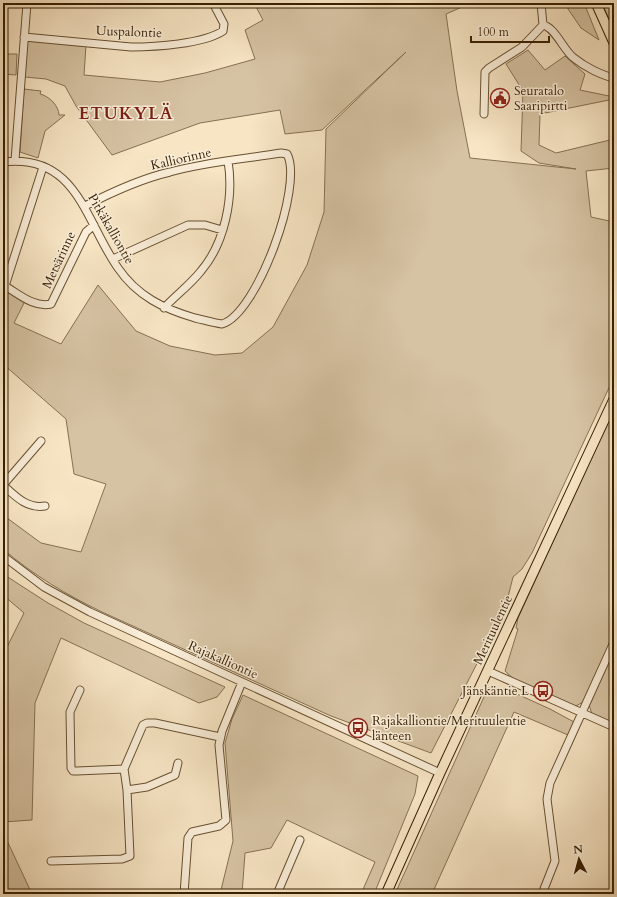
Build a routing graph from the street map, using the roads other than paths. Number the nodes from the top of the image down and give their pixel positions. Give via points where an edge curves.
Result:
1 (28, 3) edge
2 (213, 3) edge
3 (542, 3) edge
4 (596, 3) edge
5 (542, 25) junction
6 (24, 37) junction
7 (614, 43) edge
8 (614, 78) edge
9 (484, 114) dead end
10 (287, 154) joint
11 (15, 160) junction
12 (228, 161) junction
13 (3, 162) edge
14 (43, 166) junction
15 (85, 206) junction
16 (94, 225) junction
17 (222, 230) junction
18 (113, 259) junction
19 (4, 285) edge
20 (164, 308) junction
21 (614, 399) edge
22 (42, 441) dead end
23 (3, 485) edge
24 (45, 506) dead end
25 (3, 556) edge
26 (614, 642) edge
27 (488, 671) junction
28 (242, 682) junction
29 (80, 690) dead end
30 (582, 714) junction
31 (614, 727) edge
32 (220, 737) junction
33 (178, 764) dead end
34 (124, 769) junction
35 (440, 772) junction
36 (127, 790) junction
37 (300, 840) dead end
38 (51, 861) dead end
39 (184, 894) edge
40 (277, 894) edge
41 (386, 894) edge
42 (542, 894) edge

1 - 6 street
2 - 6 street, Uuspalontie via 224,24 223,31 185,42 131,47
3 - 5 street
4 - 7 main road
5 - 8 street via 551,30 574,58
5 - 9 street via 522,47 485,72
6 - 11 street
10 - 12 street, Kalliorinne
10 - 20 street, Pitkäkalliontie via 290,165 289,183 280,230 266,266 248,298 230,319 222,324
11 - 13 street, Pitkäkalliontie
11 - 14 street, Pitkäkalliontie
12 - 15 street, Kalliorinne via 193,166 153,177
12 - 17 street via 229,200
14 - 15 street, Pitkäkalliontie via 72,186
14 - 19 street
15 - 16 street, Pitkäkalliontie
16 - 18 street, Pitkäkalliontie
16 - 19 street, Metsärinne via 86,232 51,304 39,305
17 - 18 street via 205,225 188,225
17 - 20 street via 202,270
18 - 20 street, Pitkäkalliontie via 133,286
21 - 27 main road, Merituulentie
22 - 23 street
23 - 24 street via 28,505
25 - 28 street, Rajakalliontie via 39,584 68,601
26 - 30 street
27 - 30 street
27 - 35 main road, Merituulentie
28 - 32 street
28 - 35 street, Rajakalliontie
29 - 34 street via 70,712 71,768 77,771
30 - 31 street
30 - 42 street via 548,791 555,861
32 - 34 street via 148,723 140,730
32 - 39 street via 219,758 226,820 224,823 192,832 188,838
33 - 36 street via 175,775 147,787
34 - 36 street
35 - 41 main road, Merituulentie
36 - 38 street via 130,856 122,859
37 - 40 street

